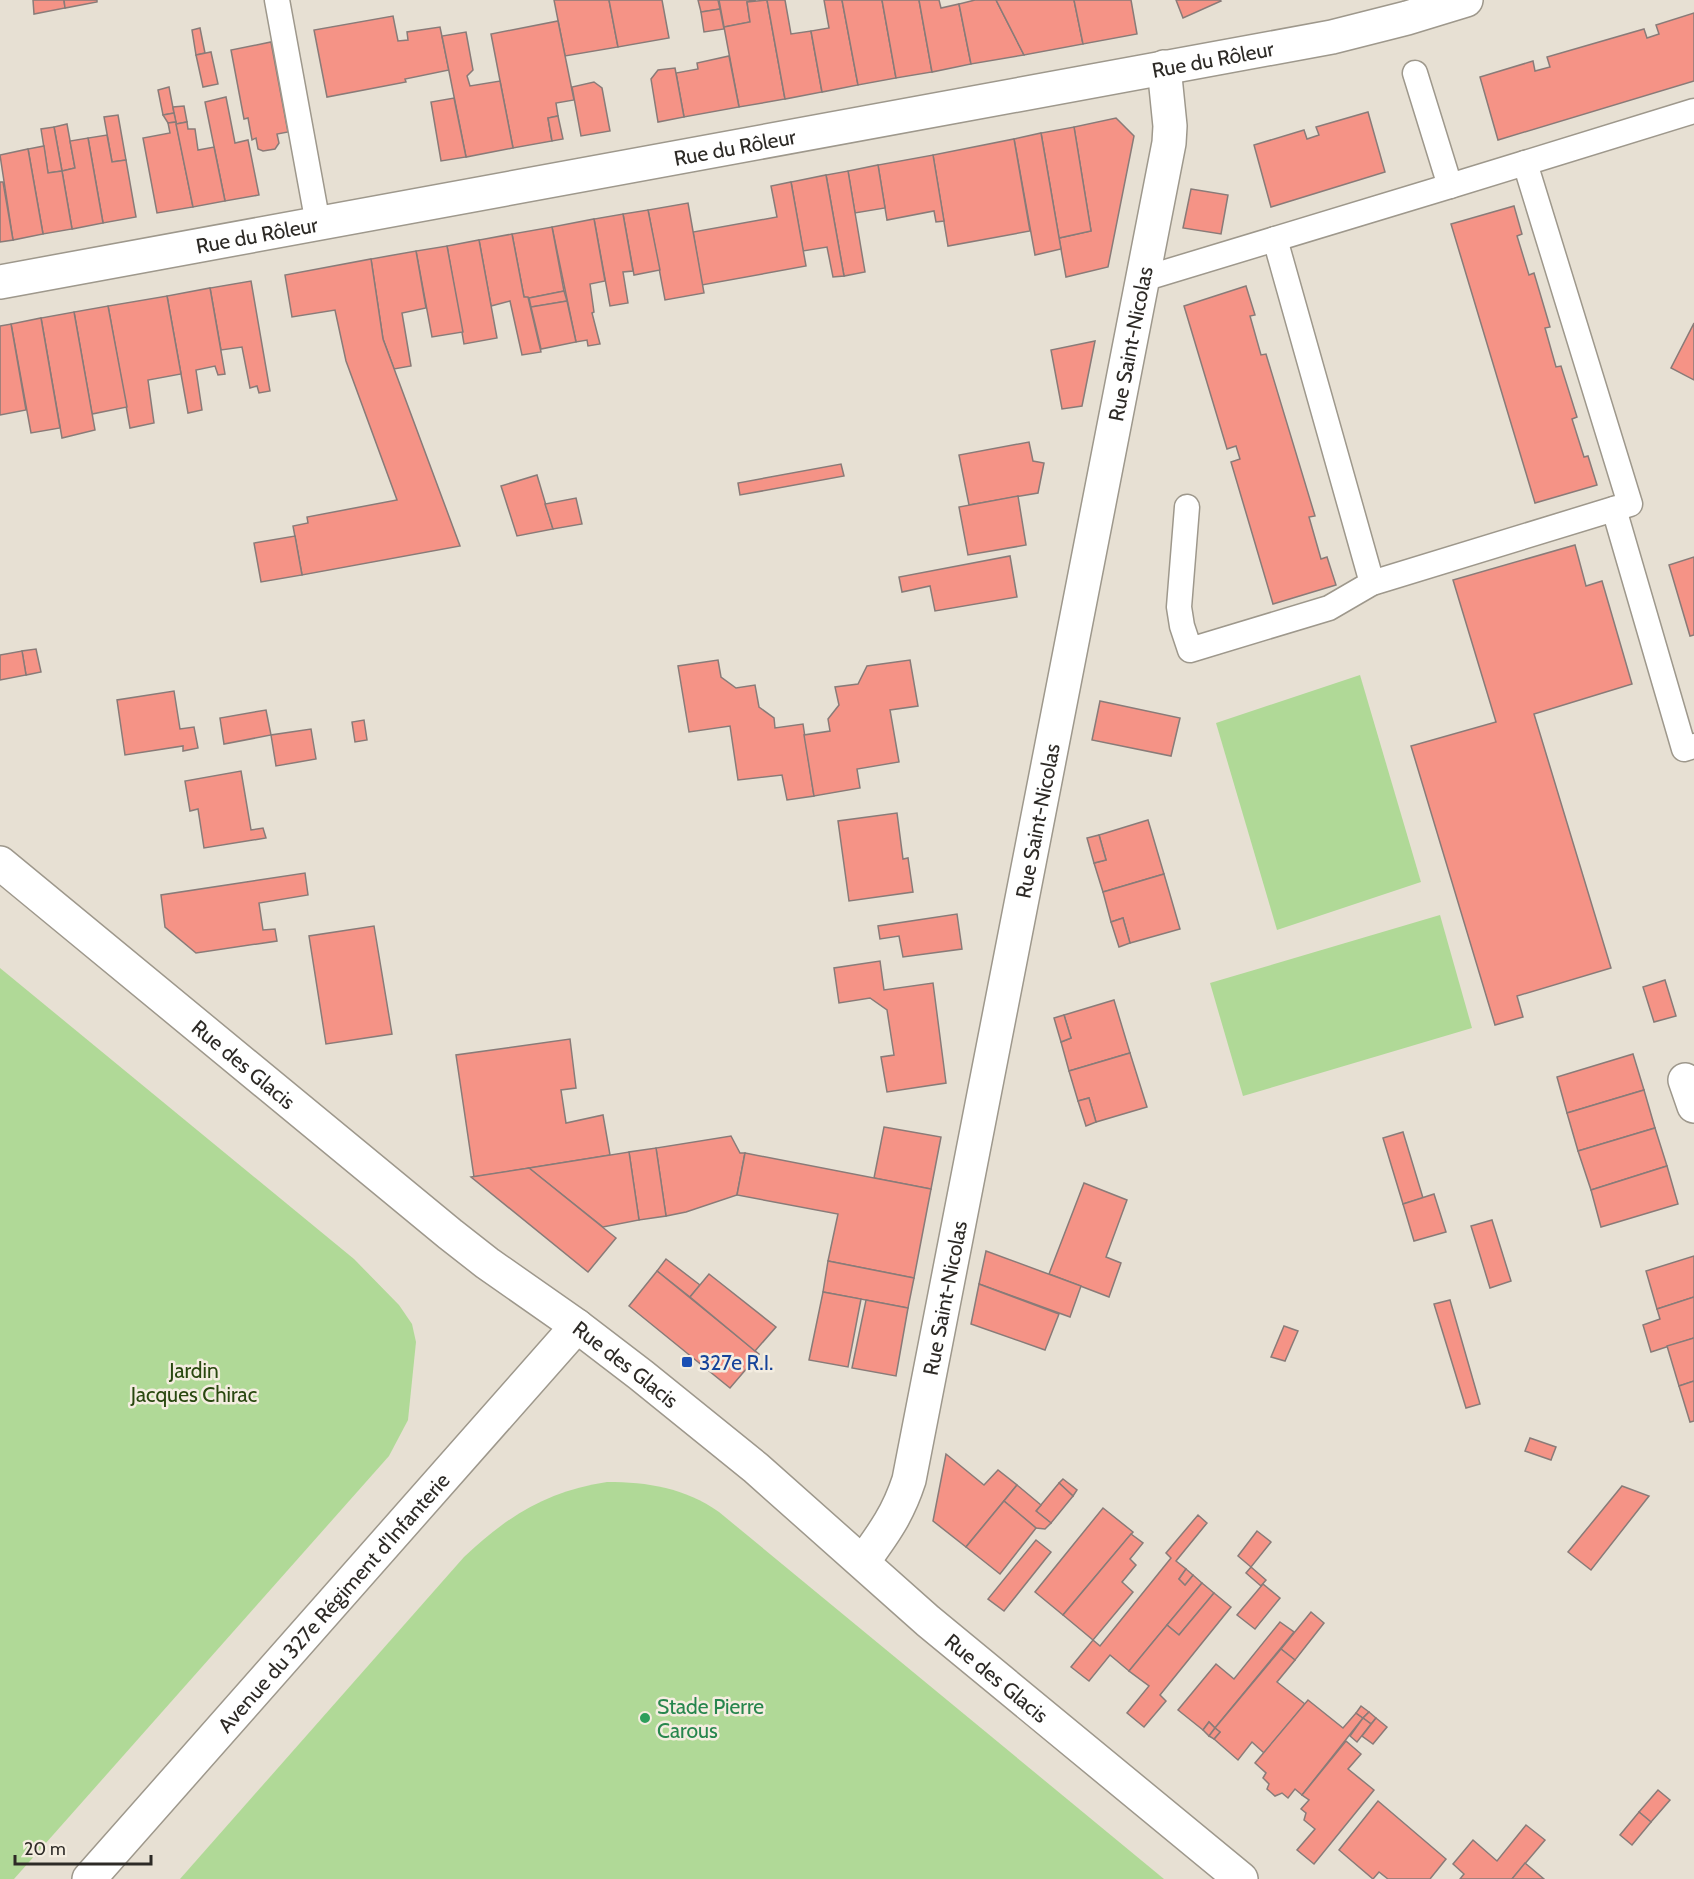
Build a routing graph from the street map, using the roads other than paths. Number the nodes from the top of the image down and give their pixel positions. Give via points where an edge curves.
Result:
1 (277, 0) edge
2 (1466, 0) edge
3 (1164, 67) junction
4 (1415, 73) dead end
5 (1694, 111) edge
6 (1525, 163) junction
7 (1450, 186) junction
8 (318, 224) junction
9 (1275, 239) junction
10 (1143, 279) junction
11 (0, 282) edge
12 (1187, 507) dead end
13 (1614, 509) junction
14 (1372, 583) junction
15 (1694, 746) edge
16 (0, 863) edge
17 (577, 1326) junction
18 (863, 1562) junction
19 (89, 1879) edge
20 (1241, 1879) edge

1 - 8 lane
2 - 3 street, Rue du Rôleur via 1332,37
3 - 8 street, Rue du Rôleur
3 - 10 street, Rue Saint-Nicolas via 1170,135
4 - 7 lane
5 - 6 lane
6 - 7 lane
6 - 13 lane via 1629,504
7 - 9 lane
8 - 11 street, Rue du Rôleur
9 - 10 lane
9 - 14 lane
10 - 18 street, Rue Saint-Nicolas via 909,1480 889,1527
12 - 14 lane via 1179,607 1190,650 1329,608
13 - 14 lane
13 - 15 lane via 1684,748
16 - 17 street, Rue des Glacis via 417,1208
17 - 18 street, Rue des Glacis via 756,1468
17 - 19 street, Avenue du 327e Régiment d'Infanterie
18 - 20 street, Rue des Glacis

